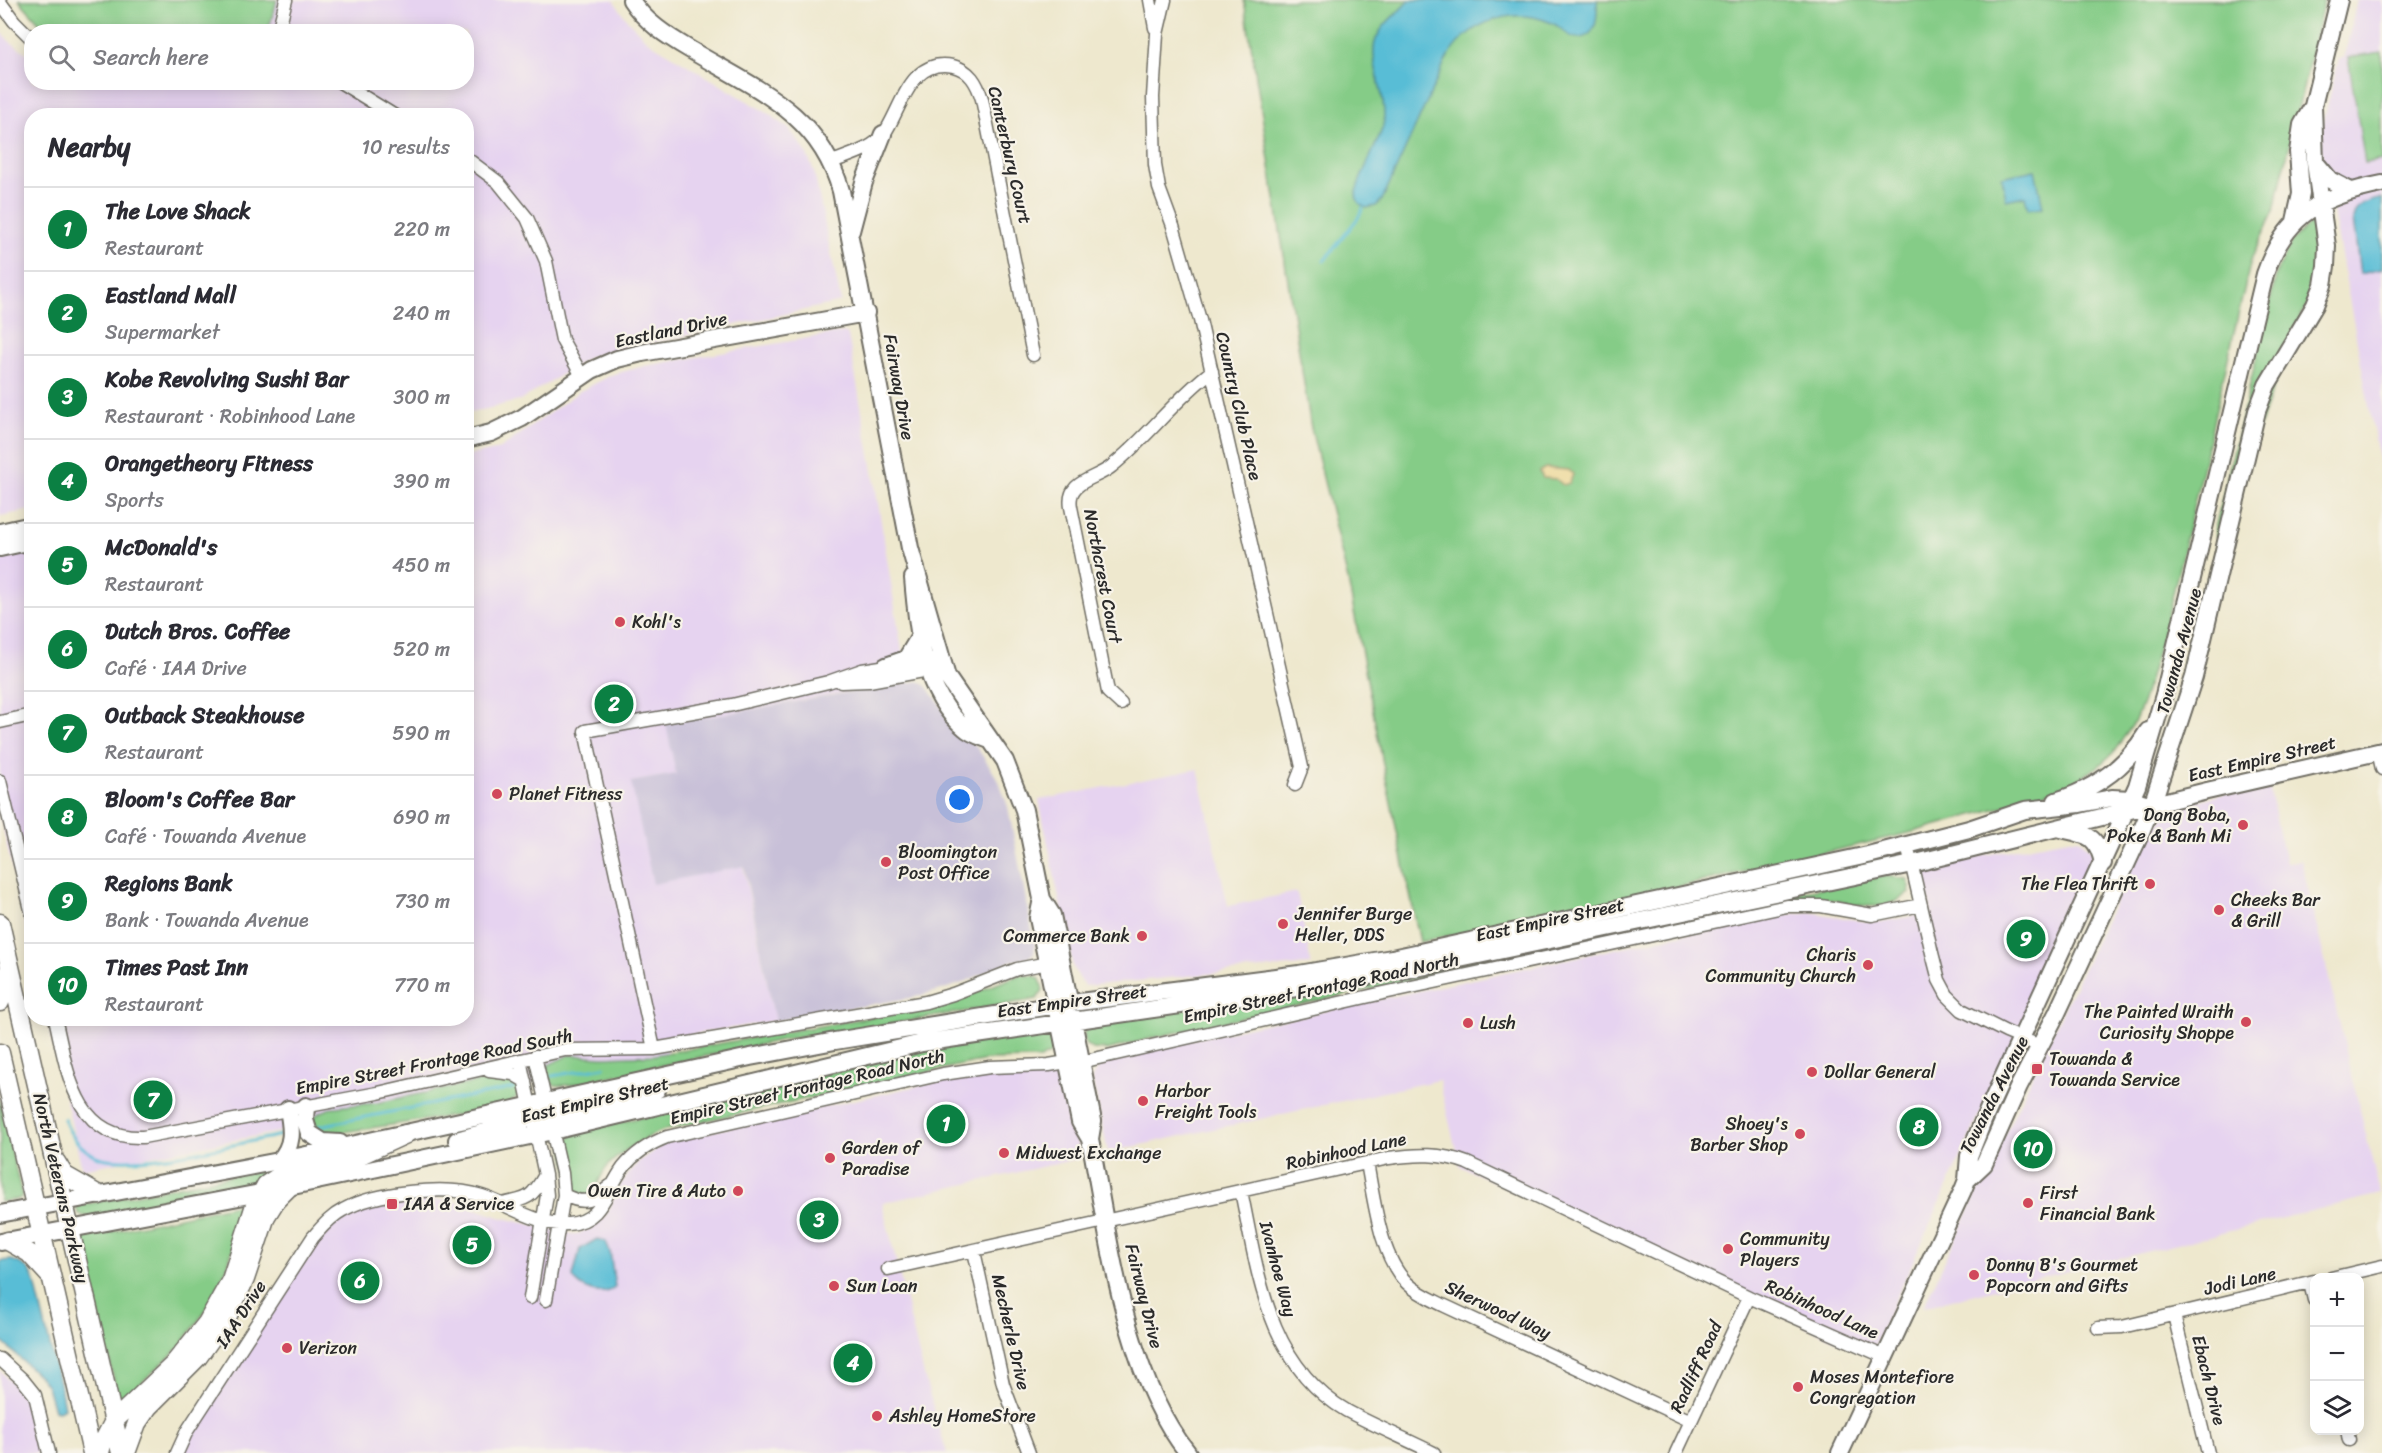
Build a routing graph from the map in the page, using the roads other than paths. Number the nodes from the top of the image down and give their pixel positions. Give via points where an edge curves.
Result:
1 (286, 0) edge
2 (631, 0) edge
3 (1150, 0) edge
4 (1165, 0) edge
5 (2339, 0) edge
6 (0, 2) edge
7 (280, 24) edge
8 (24, 31) edge
9 (1157, 34) junction
10 (353, 90) edge
11 (2313, 106) junction
12 (382, 108) edge
13 (883, 134) junction
14 (832, 162) junction
15 (2315, 162) junction
16 (474, 164) edge
17 (2382, 184) edge
18 (2351, 191) junction
19 (2320, 203) junction
20 (2295, 221) junction
21 (850, 234) junction
22 (866, 313) junction
23 (1034, 355) dead end
24 (1212, 371) junction
25 (582, 376) junction
26 (474, 437) edge
27 (24, 527) edge
28 (0, 532) edge
29 (2202, 541) junction
30 (24, 543) edge
31 (2226, 547) junction
32 (0, 548) edge
33 (910, 548) junction
34 (920, 636) junction
35 (935, 664) junction
36 (886, 666) junction
37 (828, 682) junction
38 (2164, 695) junction
39 (1121, 704) dead end
40 (24, 717) edge
41 (0, 722) edge
42 (2380, 751) edge
43 (2382, 769) edge
44 (0, 781) edge
45 (1295, 785) dead end
46 (2185, 797) junction
47 (2129, 805) junction
48 (2152, 805) junction
49 (2025, 810) junction
50 (2058, 828) junction
51 (2138, 839) junction
52 (1907, 845) junction
53 (2103, 863) junction
54 (1912, 864) junction
55 (24, 881) edge
56 (1042, 899) junction
57 (1922, 905) junction
58 (0, 923) edge
59 (1048, 963) junction
60 (10, 965) junction
61 (0, 1002) edge
62 (1065, 1012) junction
63 (57, 1026) edge
64 (2022, 1038) junction
65 (2040, 1046) junction
66 (654, 1048) junction
67 (0, 1053) edge
68 (535, 1056) junction
69 (750, 1057) junction
70 (520, 1060) junction
71 (1074, 1062) junction
72 (481, 1070) junction
73 (525, 1081) junction
74 (306, 1106) junction
75 (536, 1108) junction
76 (288, 1109) junction
77 (546, 1128) junction
78 (406, 1134) junction
79 (359, 1144) junction
80 (53, 1157) junction
81 (279, 1161) junction
82 (1367, 1163) junction
83 (391, 1165) junction
84 (545, 1175) junction
85 (1967, 1180) junction
86 (613, 1184) junction
87 (289, 1187) junction
88 (1241, 1191) junction
89 (260, 1193) junction
90 (99, 1195) junction
91 (564, 1195) junction
92 (63, 1202) junction
93 (502, 1204) junction
94 (349, 1207) joint
95 (36, 1208) junction
96 (0, 1214) edge
97 (544, 1220) junction
98 (1106, 1222) junction
99 (560, 1224) junction
100 (70, 1231) junction
101 (42, 1235) junction
102 (4, 1242) edge
103 (974, 1251) junction
104 (2382, 1266) edge
105 (888, 1269) dead end
106 (2352, 1273) edge
107 (51, 1277) junction
108 (2310, 1282) edge
109 (1749, 1297) junction
110 (530, 1298) dead end
111 (546, 1300) dead end
112 (2174, 1315) junction
113 (2098, 1328) dead end
114 (1885, 1357) junction
115 (0, 1359) edge
116 (114, 1421) junction
117 (1691, 1421) junction
118 (49, 1453) edge
119 (92, 1453) edge
120 (100, 1453) edge
121 (121, 1453) edge
122 (126, 1453) edge
123 (177, 1453) edge
124 (1029, 1453) edge
125 (1188, 1453) edge
126 (1434, 1453) edge
127 (1676, 1453) edge
128 (1840, 1453) edge
129 (2208, 1453) edge

1 - 7 street
2 - 14 main road, Fairway Drive via 652,25 670,38 795,115
3 - 9 street, Country Club Place
4 - 9 street, Country Club Place
5 - 11 main road, Towanda Avenue
6 - 8 street
9 - 24 street, Country Club Place via 1153,98 1155,165
10 - 12 street
11 - 15 main road, Towanda Avenue
11 - 20 main road, Towanda Avenue via 2302,125 2298,152 2301,194
13 - 14 street, Canterbury Court via 872,145
13 - 21 main road via 864,182
13 - 23 street, Canterbury Court via 910,84 927,69 953,66 975,82 982,99
14 - 21 main road, Fairway Drive
15 - 18 main road via 2330,180
15 - 19 main road, Towanda Avenue
16 - 25 street via 498,182 527,218 546,261 562,340
17 - 18 main road
18 - 19 main road
19 - 20 main road
19 - 31 main road, Towanda Avenue via 2327,246 2323,285 2267,385 2257,411
20 - 29 main road, Towanda Avenue via 2272,252 2265,274
21 - 22 main road, Fairway Drive
22 - 25 main road, Eastland Drive via 635,354
22 - 33 main road, Fairway Drive
24 - 39 street, Northcrest Court via 1194,384 1113,466 1078,483 1071,494 1108,692
24 - 45 street, Country Club Place via 1302,767
25 - 26 main road, Eastland Drive via 522,418
27 - 28 main road
29 - 31 main road
29 - 38 main road, Towanda Avenue
30 - 32 main road
31 - 48 main road, Towanda Avenue via 2194,677
33 - 34 main road, Fairway Drive
33 - 35 main road, Fairway Drive via 928,605
34 - 35 main road, Fairway Drive
34 - 36 main road via 906,659
35 - 36 street
35 - 37 street via 869,681
35 - 56 main road, Fairway Drive via 939,693 958,721 966,730 990,740 1005,761 1021,801
36 - 37 street
37 - 66 street via 732,705 585,731
38 - 47 main road, Towanda Avenue
38 - 49 main road via 2139,745 2115,770 2066,798
40 - 41 street
42 - 43 street
42 - 46 main road, East Empire Street
44 - 55 street
46 - 48 main road, East Empire Street
46 - 51 main road
47 - 48 main road, East Empire Street
47 - 49 main road, East Empire Street via 2112,798
47 - 50 main road, East Empire Street
47 - 53 main road, Towanda Avenue
48 - 51 main road, Towanda Avenue
49 - 52 main road, East Empire Street
50 - 53 main road via 2087,835 2099,845
50 - 54 main road, East Empire Street
51 - 65 main road, Towanda Avenue
52 - 54 street
52 - 62 main road, East Empire Street via 1392,958
53 - 64 main road, Towanda Avenue
54 - 57 street
54 - 62 main road, East Empire Street via 1403,970 1283,990
56 - 59 main road, Fairway Drive via 1038,918
56 - 62 main road, Fairway Drive via 1052,915
57 - 64 street via 1939,980 1947,995 1962,1010
57 - 71 street, Empire Street Frontage Road North via 1872,915 1821,906 1778,908
58 - 60 highway, North Veterans Parkway
59 - 62 main road, Fairway Drive
59 - 66 street, Empire Street Frontage Road South via 1017,969 926,1002
60 - 61 highway
60 - 80 highway, North Veterans Parkway
62 - 69 main road, East Empire Street via 835,1041
62 - 71 main road, Fairway Drive
62 - 77 main road, East Empire Street
63 - 76 street, Empire Street Frontage Road South via 74,1095 89,1115 124,1136 151,1137
64 - 65 street
64 - 85 main road, Towanda Avenue via 1969,1156
65 - 85 main road, Towanda Avenue via 1984,1164
66 - 68 street, Empire Street Frontage Road South via 576,1049
67 - 95 highway, North Veterans Parkway
68 - 70 street, Empire Street Frontage Road South
68 - 75 street
69 - 75 main road, East Empire Street
69 - 77 main road via 729,1071 579,1108
70 - 72 street, Empire Street Frontage Road South
70 - 73 street
71 - 86 street, Empire Street Frontage Road North via 943,1074 680,1133 639,1153
71 - 98 main road, Fairway Drive via 1093,1121 1090,1138
72 - 73 street via 504,1072
72 - 74 street, Empire Street Frontage Road South
73 - 75 street
74 - 76 street, Empire Street Frontage Road South
74 - 79 main road via 305,1120 311,1136 323,1142
75 - 77 street
75 - 77 street
75 - 78 main road, East Empire Street
75 - 83 main road via 524,1121 402,1156
76 - 81 main road via 291,1140
77 - 83 main road, East Empire Street
77 - 84 street
77 - 91 street via 562,1173
78 - 79 main road, East Empire Street
78 - 89 highway via 356,1157 280,1175
79 - 81 main road, East Empire Street
80 - 90 highway via 64,1174
80 - 92 highway, North Veterans Parkway
81 - 90 main road, East Empire Street
82 - 88 street, Robinhood Lane
82 - 109 street, Robinhood Lane via 1422,1154 1456,1159
82 - 117 street, Sherwood Way via 1382,1233 1396,1270 1409,1285 1443,1305
83 - 87 main road, East Empire Street
84 - 93 street via 535,1192 522,1200
84 - 97 street via 548,1196
85 - 114 main road, Towanda Avenue
86 - 91 street via 594,1199 583,1202
86 - 99 street, Empire Street Frontage Road North via 595,1214 576,1223
87 - 89 main road, East Empire Street
87 - 122 highway via 266,1216 228,1315 198,1357 148,1407 137,1423
88 - 98 street, Robinhood Lane
88 - 126 street, Ivanhoe Way via 1264,1299 1290,1355 1314,1385 1346,1410
89 - 100 main road, East Empire Street
89 - 116 highway via 231,1280 207,1323 173,1365
90 - 92 main road, East Empire Street
91 - 99 street
92 - 95 main road, East Empire Street
92 - 100 highway, North Veterans Parkway
93 - 94 street, Empire Street Frontage Road North via 467,1192 434,1190
93 - 97 street, Empire Street Frontage Road North
94 - 123 street, IAA Drive via 332,1217 313,1237 187,1431
95 - 96 main road, East Empire Street
95 - 101 highway, North Veterans Parkway
97 - 99 street, Empire Street Frontage Road North
97 - 110 street
98 - 103 street, Robinhood Lane
98 - 125 main road, Fairway Drive via 1142,1369
99 - 111 street
100 - 101 main road, East Empire Street
100 - 116 highway, North Veterans Parkway
101 - 102 main road, East Empire Street
101 - 107 highway, North Veterans Parkway
102 - 107 highway via 29,1253
103 - 105 street, Robinhood Lane
103 - 124 street, Mecherle Drive via 1003,1384
104 - 106 street
107 - 119 highway, North Veterans Parkway
108 - 112 street, Jodi Lane
109 - 114 street, Robinhood Lane
109 - 117 street, Radliff Road
112 - 113 street, Jodi Lane via 2122,1328
112 - 129 street, Ebach Drive
114 - 128 main road, Towanda Avenue
115 - 118 street via 35,1395
116 - 120 highway
116 - 121 highway, North Veterans Parkway
117 - 127 street, Radliff Road

